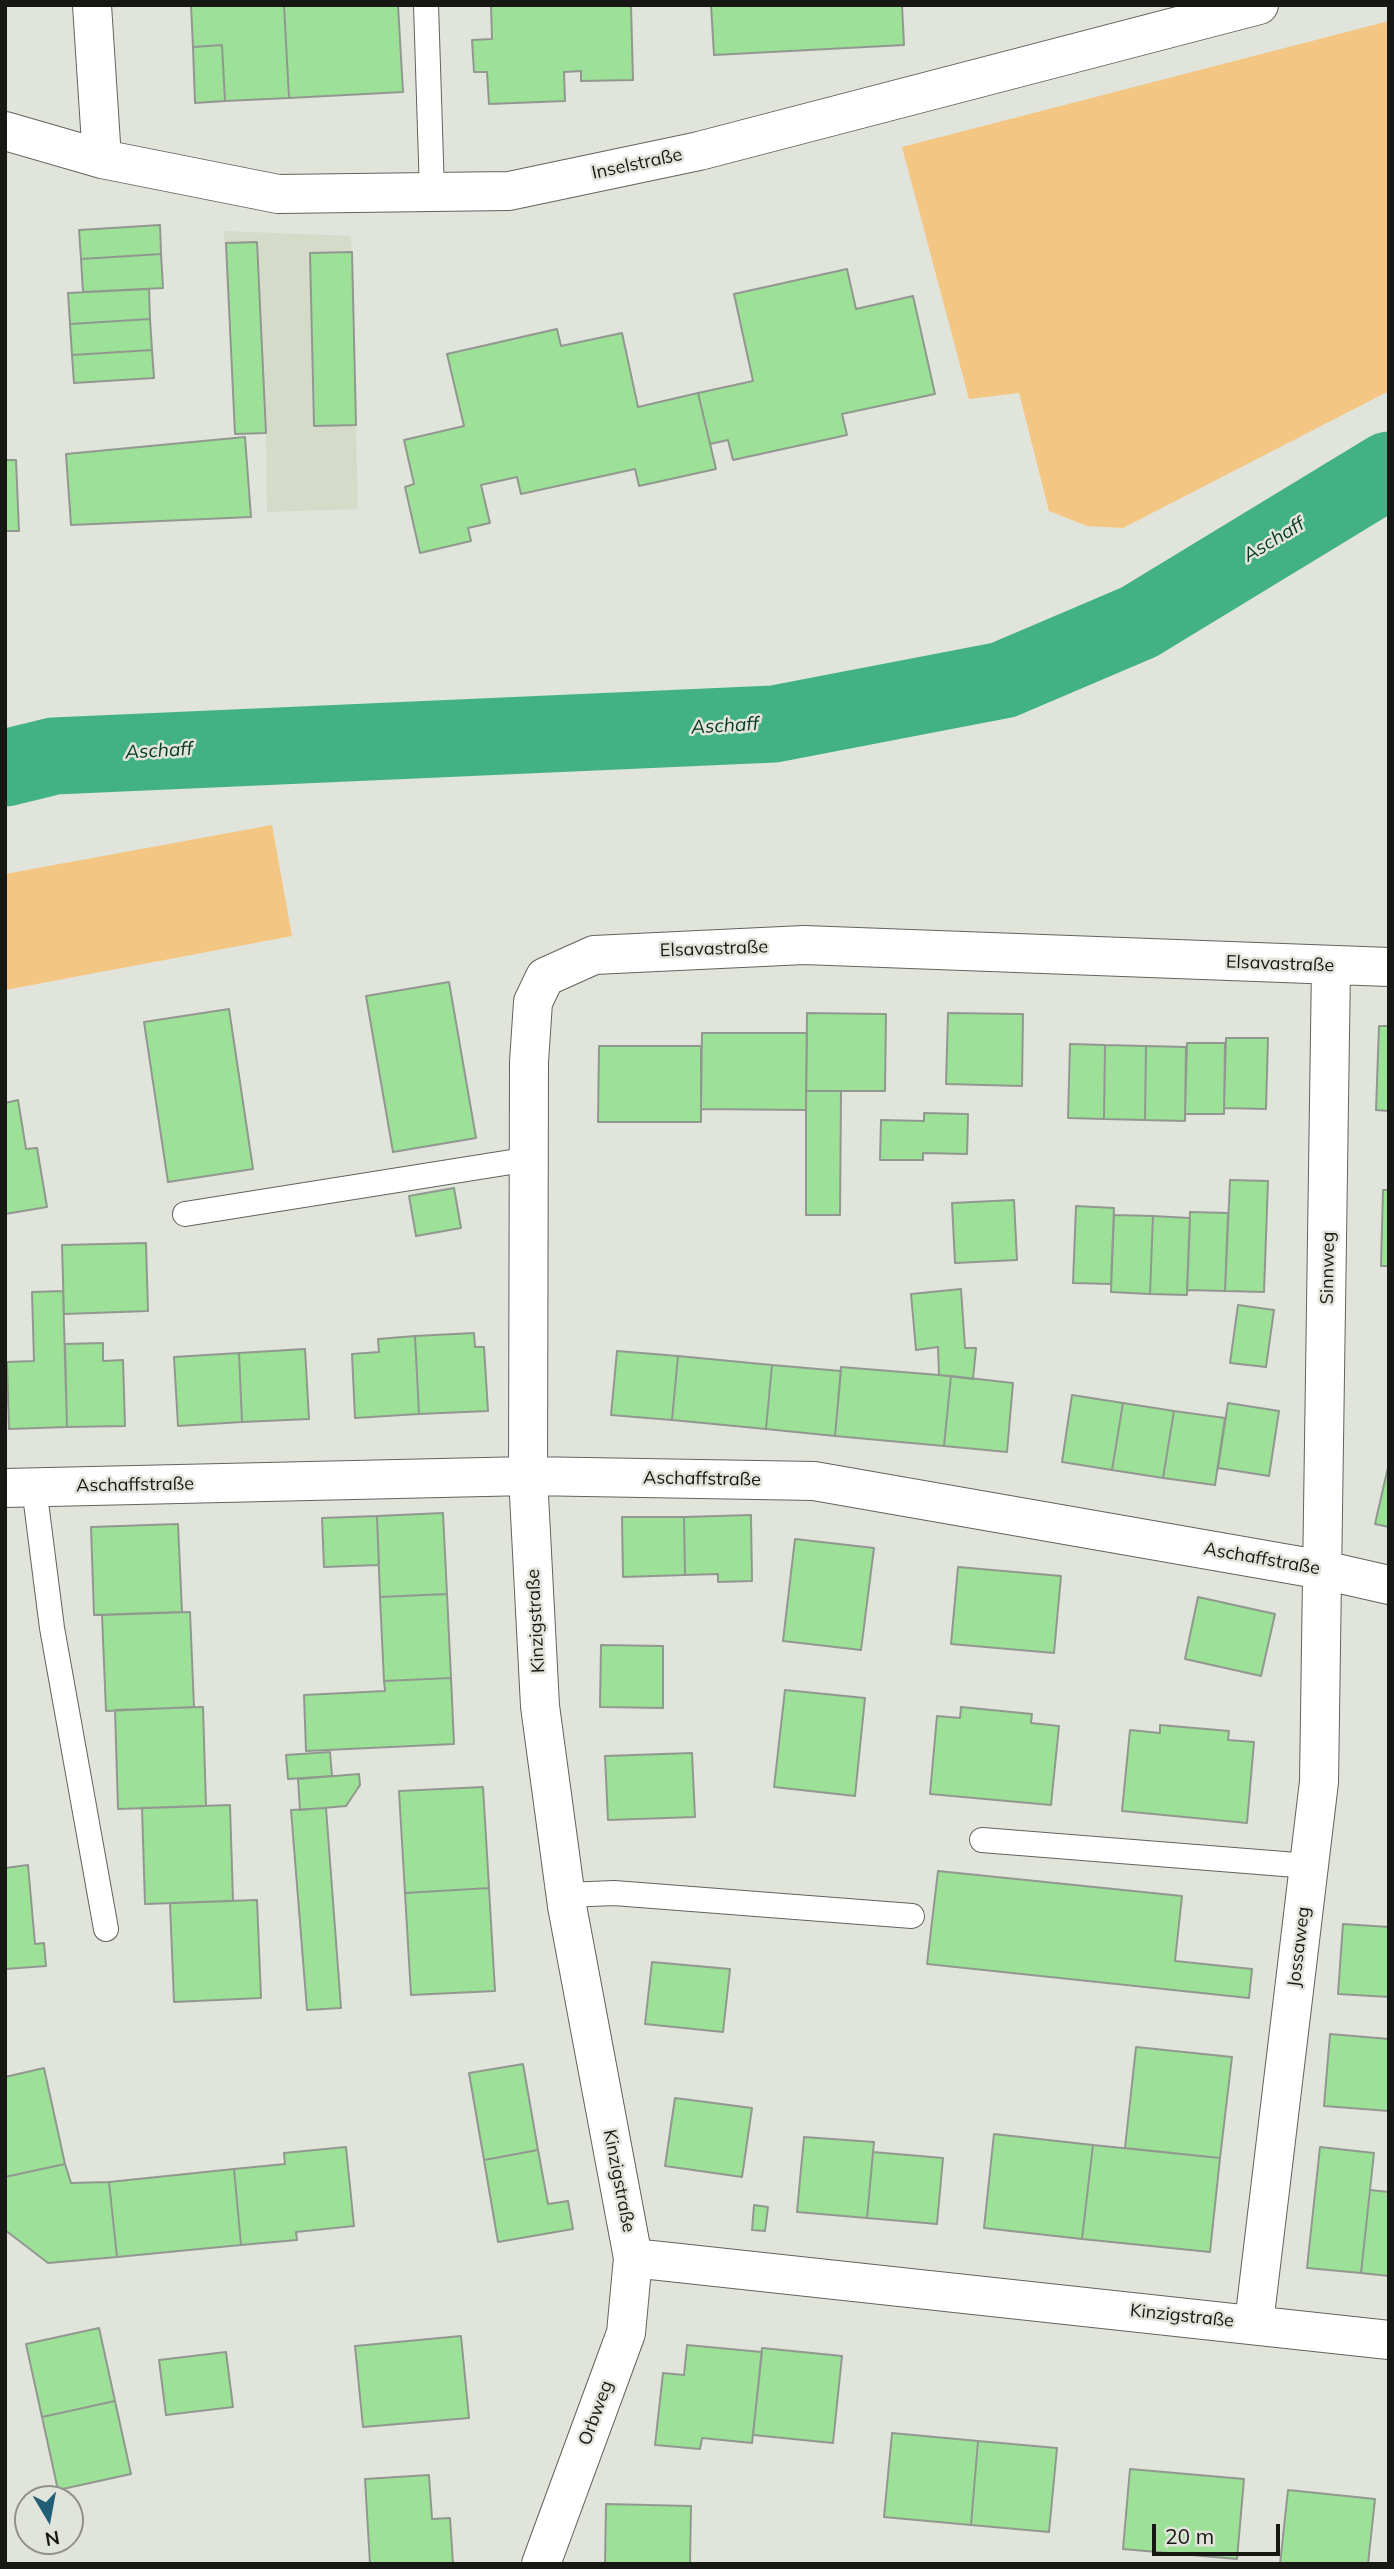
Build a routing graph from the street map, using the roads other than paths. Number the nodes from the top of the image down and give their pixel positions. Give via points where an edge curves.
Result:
1 (92, 5) edge
2 (426, 5) edge
3 (1259, 5) edge
4 (5, 131) edge
5 (102, 159) junction
6 (432, 192) junction
7 (1331, 966) junction
8 (1389, 967) edge
9 (530, 1159) junction
10 (185, 1214) dead end
11 (528, 1476) junction
12 (20, 1488) edge
13 (1323, 1570) junction
14 (1389, 1584) edge
15 (982, 1840) dead end
16 (1309, 1866) junction
17 (566, 1895) junction
18 (912, 1916) dead end
19 (106, 1929) dead end
20 (633, 2258) junction
21 (1254, 2323) junction
22 (1389, 2340) edge
23 (541, 2564) edge

1 - 5 street
2 - 6 lane
3 - 6 street, Inselstraße via 699,151 509,191
4 - 5 street, Inselstraße
5 - 6 street, Inselstraße via 278,194
7 - 8 street, Elsavastraße
7 - 9 street, Elsavastraße via 804,945 594,955 545,977 533,1002 528,1062
7 - 13 street, Sinnweg
9 - 10 lane
9 - 11 street, Elsavastraße
11 - 12 street, Aschaffstraße
11 - 13 street, Aschaffstraße via 814,1481
11 - 17 street, Kinzigstraße via 540,1706
12 - 19 lane via 52,1628
13 - 14 street, Aschaffstraße
13 - 16 street, Jossaweg via 1319,1782
15 - 16 lane
16 - 21 street, Jossaweg
17 - 18 lane via 614,1893
17 - 20 street, Kinzigstraße
20 - 21 street, Kinzigstraße
20 - 23 street, Orbweg via 626,2333
21 - 22 street, Kinzigstraße

